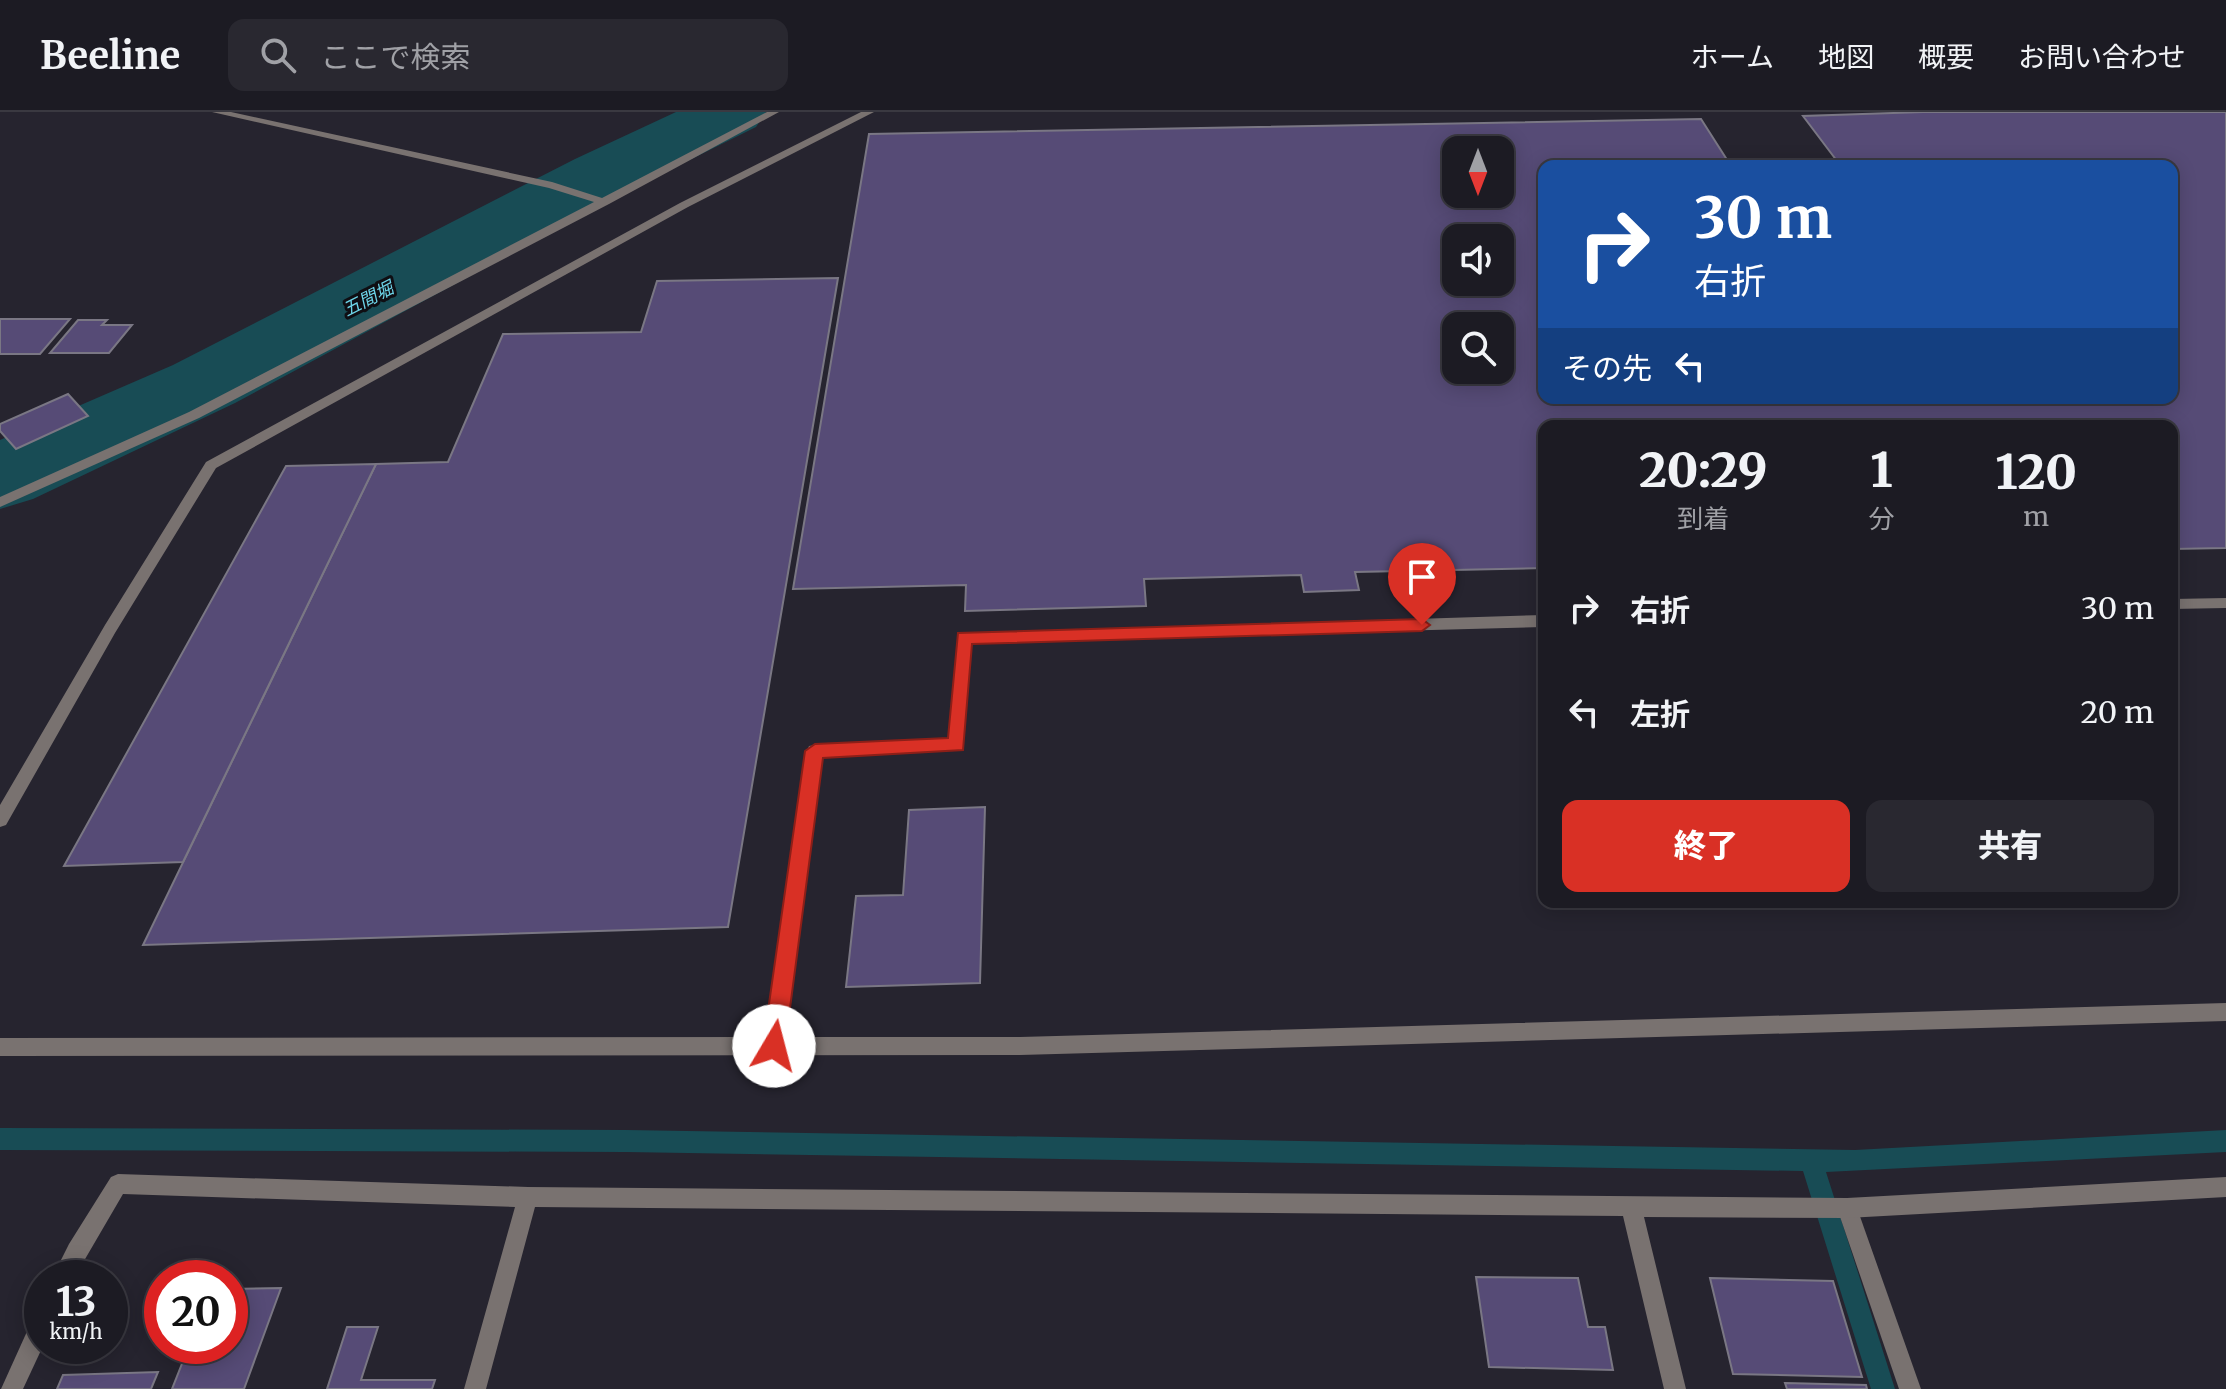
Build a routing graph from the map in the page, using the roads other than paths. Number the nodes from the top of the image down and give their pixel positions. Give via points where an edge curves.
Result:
1 (217, 112) edge
2 (774, 112) edge
3 (869, 112) edge
4 (605, 202) junction
5 (0, 502) edge
6 (2226, 603) edge
7 (2178, 604) edge
8 (1538, 621) edge
9 (0, 820) edge
10 (2226, 1012) edge
11 (774, 1046) junction
12 (0, 1047) edge
13 (2226, 1187) edge
14 (528, 1197) junction
15 (1631, 1206) junction
16 (1844, 1208) junction
17 (72, 1260) edge
18 (24, 1363) edge
19 (12, 1389) edge
20 (475, 1389) edge
21 (1675, 1389) edge
22 (1910, 1389) edge

1 - 4 street via 552,185
2 - 4 street
3 - 9 street via 684,205 211,465
4 - 5 street via 194,415
6 - 7 street
8 - 11 street via 964,637 957,745 815,751
10 - 11 street via 1020,1046
11 - 12 street
13 - 16 street
14 - 15 street
14 - 17 street via 118,1184
14 - 20 street
15 - 16 street
15 - 21 street
16 - 22 street
18 - 19 street

